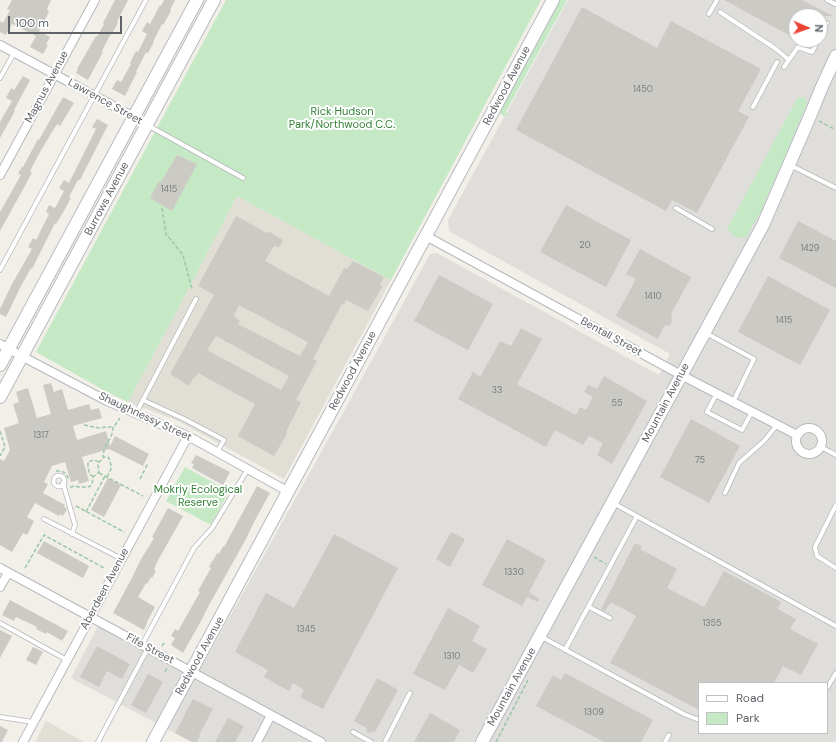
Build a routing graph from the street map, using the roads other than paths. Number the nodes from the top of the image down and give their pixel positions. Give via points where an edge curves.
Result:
1 (94, 0) edge
2 (146, 0) edge
3 (197, 0) edge
4 (214, 0) edge
5 (553, 0) edge
6 (717, 0) edge
7 (827, 0) edge
8 (835, 4) dead end
9 (720, 12) dead end
10 (709, 14) dead end
11 (0, 45) edge
12 (798, 48) edge
13 (798, 48) edge
14 (814, 48) edge
15 (14, 52) junction
16 (836, 56) edge
17 (789, 60) junction
18 (776, 62) dead end
19 (784, 67) dead end
20 (55, 74) junction
21 (0, 78) edge
22 (95, 96) junction
23 (753, 107) dead end
24 (134, 118) junction
25 (147, 124) junction
26 (789, 164) junction
27 (0, 175) edge
28 (243, 178) dead end
29 (836, 188) edge
30 (676, 208) dead end
31 (712, 229) dead end
32 (426, 236) junction
33 (0, 270) edge
34 (196, 299) dead end
35 (705, 332) junction
36 (4, 346) edge
37 (22, 356) junction
38 (0, 365) edge
39 (681, 375) junction
40 (717, 393) junction
41 (0, 397) edge
42 (143, 400) junction
43 (733, 402) junction
44 (752, 411) junction
45 (136, 413) junction
46 (778, 425) junction
47 (797, 435) junction
48 (188, 436) junction
49 (821, 447) junction
50 (217, 452) junction
51 (836, 455) edge
52 (248, 469) junction
53 (63, 483) dead end
54 (289, 492) junction
55 (725, 492) dead end
56 (612, 502) junction
57 (836, 505) edge
58 (637, 516) junction
59 (44, 519) dead end
60 (72, 534) junction
61 (122, 559) junction
62 (0, 568) edge
63 (836, 568) edge
64 (8, 573) junction
65 (0, 587) edge
66 (589, 606) junction
67 (90, 617) junction
68 (610, 618) dead end
69 (0, 623) edge
70 (836, 626) edge
71 (540, 636) junction
72 (145, 646) junction
73 (565, 650) junction
74 (67, 660) junction
75 (191, 672) junction
76 (836, 674) edge
77 (828, 686) edge
78 (410, 693) dead end
79 (271, 715) junction
80 (0, 716) edge
81 (698, 720) edge
82 (33, 722) junction
83 (353, 732) dead end
84 (669, 735) dead end
85 (311, 740) edge
86 (23, 742) edge
87 (98, 742) edge
88 (153, 742) edge
89 (257, 742) edge
90 (321, 742) edge
91 (371, 742) edge
92 (385, 742) edge
93 (482, 742) edge
94 (665, 742) edge

1 - 20 street, Magnus Avenue
2 - 22 lane
3 - 24 street, Burrows Avenue
4 - 25 street, Burrows Avenue
5 - 32 street, Redwood Avenue
6 - 10 lane
7 - 8 lane
9 - 17 lane
11 - 15 street, Lawrence Street
12 - 17 lane
13 - 14 lane via 812,52
15 - 20 street, Lawrence Street
15 - 21 lane
16 - 26 street, Mountain Avenue
17 - 19 lane
18 - 23 lane
20 - 22 street, Lawrence Street
20 - 27 street, Magnus Avenue
22 - 24 street, Lawrence Street
22 - 33 lane
24 - 25 street, Lawrence Street
24 - 36 street, Burrows Avenue
25 - 28 lane
25 - 37 street, Burrows Avenue
26 - 29 lane
26 - 35 street, Mountain Avenue via 763,225
30 - 31 lane
32 - 39 street, Bentall Street
32 - 54 street, Redwood Avenue
34 - 42 lane
35 - 39 street, Mountain Avenue
35 - 43 lane via 754,359
36 - 37 street, Shaughnessy Street
36 - 38 street, Burrows Avenue
37 - 41 street, Burrows Avenue
37 - 45 street, Shaughnessy Street via 107,401
39 - 40 street, Bentall Street
39 - 56 street, Mountain Avenue
40 - 43 street, Bentall Street
40 - 44 lane via 707,412 742,430
42 - 45 lane
42 - 50 lane via 224,440
43 - 44 street, Bentall Street
44 - 46 street, Bentall Street
45 - 48 street, Shaughnessy Street
46 - 47 street, Bentall Street
46 - 55 lane via 739,463
47 - 49 street via 805,429 814,429 821,436
47 - 49 street via 796,445 802,453 813,454
48 - 50 street, Shaughnessy Street
48 - 61 street, Aberdeen Avenue
49 - 51 lane
50 - 52 street, Shaughnessy Street
52 - 54 street, Shaughnessy Street
52 - 72 lane via 212,528 194,548
53 - 60 lane via 75,525
54 - 75 street, Redwood Avenue
56 - 58 lane
56 - 71 street, Mountain Avenue
57 - 63 lane via 815,547 817,556
58 - 66 lane
58 - 70 lane
59 - 60 lane
60 - 61 lane
61 - 67 street, Aberdeen Avenue
62 - 64 street, Fife Street
64 - 65 street
64 - 67 street, Fife Street
66 - 68 lane
66 - 73 lane
67 - 72 street, Fife Street
67 - 74 street, Aberdeen Avenue
69 - 74 lane
71 - 73 lane
71 - 93 street, Mountain Avenue
72 - 75 street, Fife Street
72 - 87 lane
73 - 81 lane
74 - 82 street, Aberdeen Avenue
75 - 79 street, Fife Street
75 - 88 street, Redwood Avenue
76 - 77 lane
78 - 92 lane
79 - 85 street, Fife Street
79 - 89 street
80 - 82 lane
82 - 86 street, Aberdeen Avenue
83 - 91 lane
84 - 94 lane
85 - 90 street, Fife Street

